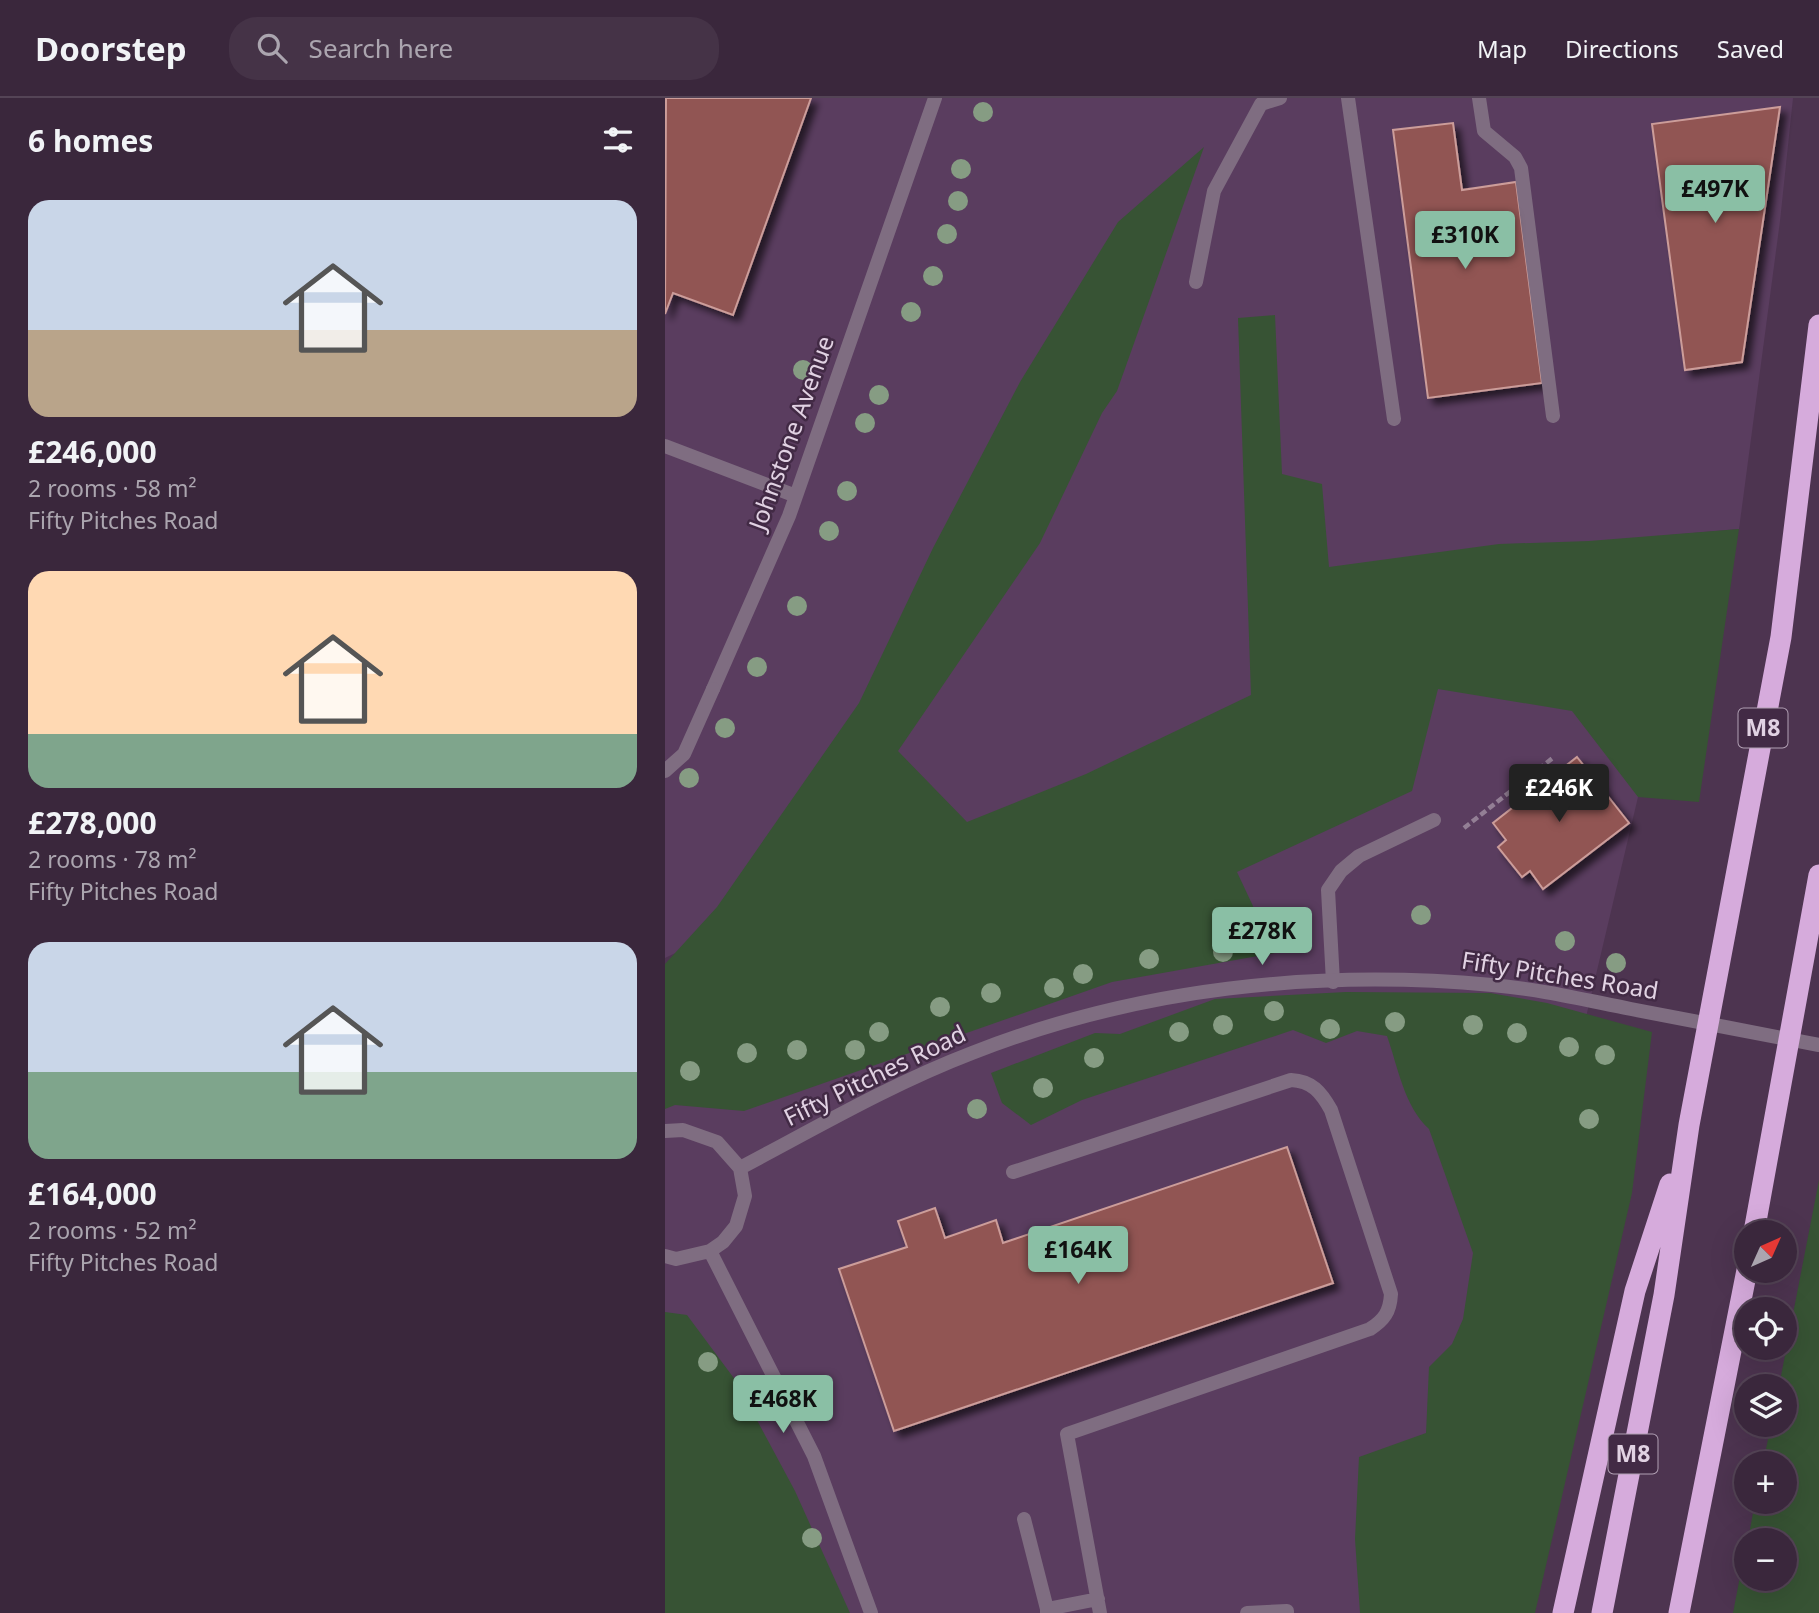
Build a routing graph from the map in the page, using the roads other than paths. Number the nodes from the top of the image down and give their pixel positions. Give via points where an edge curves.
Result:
1 (935, 98) edge
2 (1280, 98) edge
3 (1348, 98) edge
4 (1479, 98) edge
5 (1196, 282) dead end
6 (1819, 325) edge
7 (1553, 416) dead end
8 (1394, 419) dead end
9 (665, 446) edge
10 (796, 496) junction
11 (665, 771) edge
12 (1434, 820) dead end
13 (1819, 875) edge
14 (1333, 982) junction
15 (1819, 1045) edge
16 (1689, 1125) junction
17 (665, 1131) edge
18 (740, 1168) junction
19 (1013, 1172) dead end
20 (1756, 1220) edge
21 (710, 1251) junction
22 (665, 1256) edge
23 (1744, 1283) edge
24 (1024, 1519) dead end
25 (1099, 1606) edge
26 (1047, 1611) edge
27 (871, 1613) edge
28 (1247, 1613) edge
29 (1287, 1613) edge
30 (1563, 1613) edge
31 (1602, 1613) edge
32 (1679, 1613) edge

1 - 10 street, Johnstone Avenue
2 - 5 street via 1261,104 1214,191
3 - 8 street
4 - 7 street via 1484,131 1515,157 1521,168
6 - 16 highway, M8 via 1781,637
9 - 10 street
10 - 11 street, Johnstone Avenue via 684,754
12 - 14 street via 1359,856 1328,890
13 - 20 highway
14 - 15 street, Fifty Pitches Road via 1384,979 1493,985
14 - 18 street, Fifty Pitches Road via 1272,983 1165,997 1033,1031 921,1074
16 - 30 highway via 1635,1291
16 - 31 highway, M8 via 1664,1296
17 - 18 street via 683,1130 717,1142
18 - 21 street via 745,1196 736,1226
19 - 25 street via 1291,1080 1304,1081 1320,1091 1331,1110 1391,1294 1383,1320 1370,1329 1067,1434
21 - 22 street via 676,1259
21 - 27 street via 814,1456
23 - 32 highway
24 - 26 street
25 - 26 street
28 - 29 street

